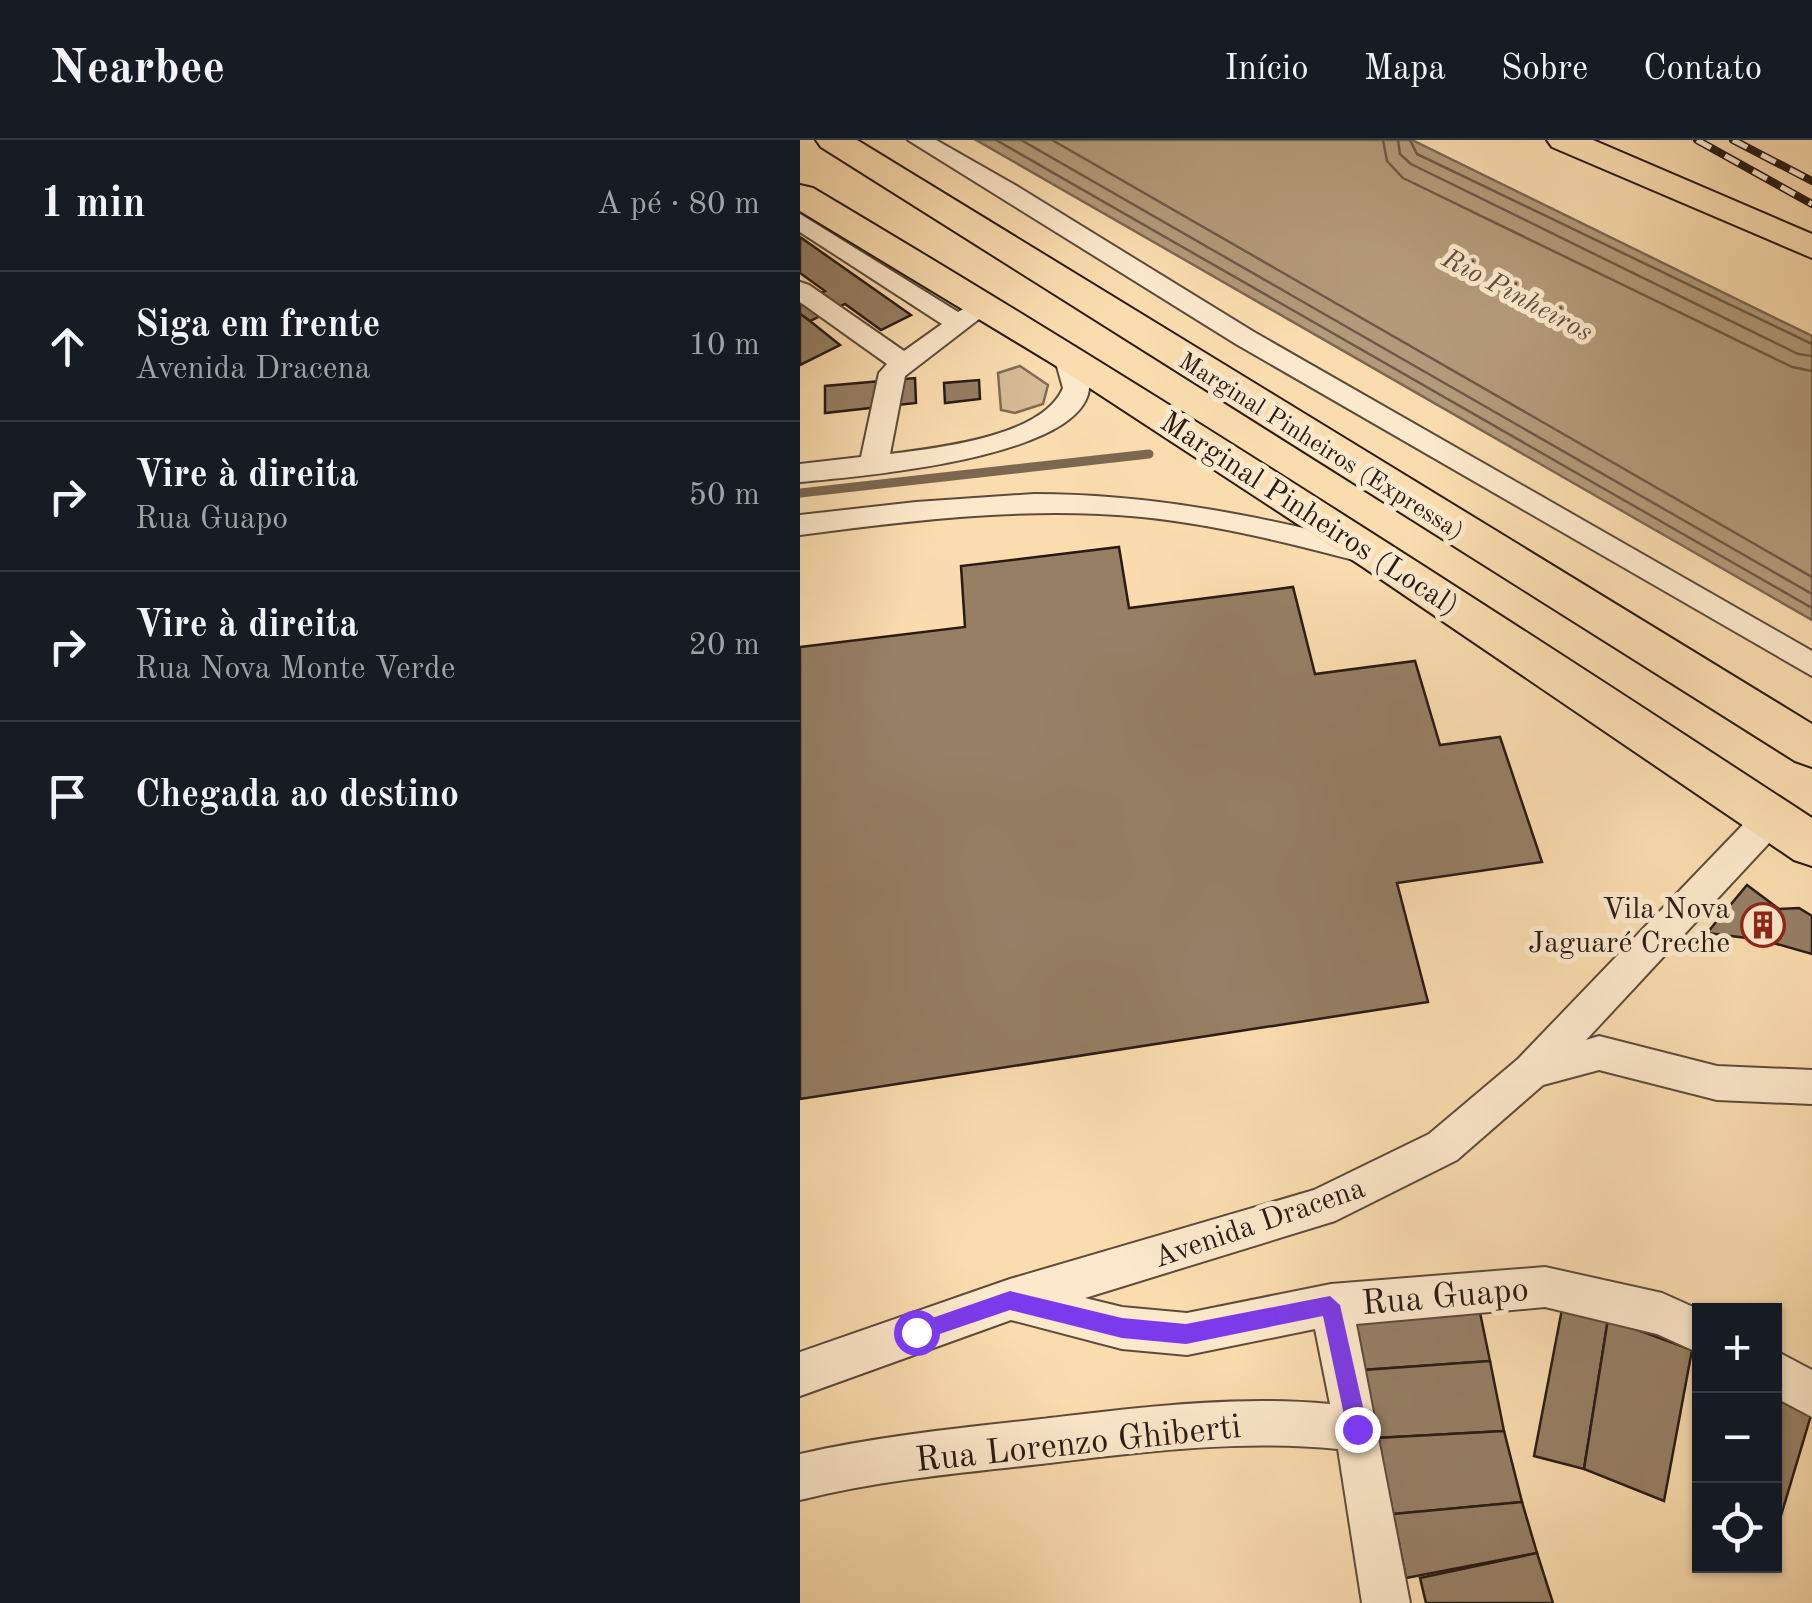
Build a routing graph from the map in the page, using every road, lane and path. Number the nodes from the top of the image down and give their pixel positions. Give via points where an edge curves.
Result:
1 (832, 140) edge
2 (919, 140) edge
3 (1564, 140) edge
4 (800, 154) edge
5 (801, 204) edge
6 (1812, 247) edge
7 (1029, 264) junction
8 (800, 290) edge
9 (971, 314) junction
10 (1067, 356) junction
11 (902, 362) junction
12 (874, 464) junction
13 (800, 474) edge
14 (800, 525) edge
15 (1379, 556) junction
16 (1812, 665) edge
17 (1812, 748) edge
18 (1771, 818) junction
19 (1812, 844) edge
20 (1532, 1071) junction
21 (1812, 1087) edge
22 (1010, 1300) junction
23 (1330, 1305) junction
24 (1692, 1328) edge
25 (800, 1374) edge
26 (1782, 1377) edge
27 (1812, 1395) edge
28 (1357, 1429) junction
29 (800, 1477) edge
30 (1386, 1603) edge

1 - 7 highway, Marginal Pinheiros (Expressa)
2 - 16 street via 1245,338
3 - 6 highway
4 - 7 highway via 907,217
5 - 9 highway, Marginal Pinheiros (Local)
7 - 17 highway, Marginal Pinheiros (Expressa)
8 - 11 street
9 - 10 highway, Marginal Pinheiros (Local)
9 - 11 street
10 - 12 street via 1076,392 1042,429 997,444
10 - 15 highway, Marginal Pinheiros (Local)
11 - 12 street via 887,386
12 - 13 street
14 - 15 street via 962,509 1112,506 1252,524
15 - 18 highway, Marginal Pinheiros (Local)
18 - 19 highway, Marginal Pinheiros (Local)
18 - 20 street, Avenida Dracena
20 - 21 street via 1599,1052 1718,1083
20 - 22 street, Avenida Dracena via 1443,1147 1372,1185 1194,1248
22 - 23 street, Rua Guapo via 1122,1328 1186,1334
22 - 25 street, Avenida Dracena
23 - 24 street, Rua Guapo via 1545,1287 1662,1314
23 - 28 street
26 - 27 street
28 - 29 street, Rua Lorenzo Ghiberti via 1163,1428 940,1453
28 - 30 street

